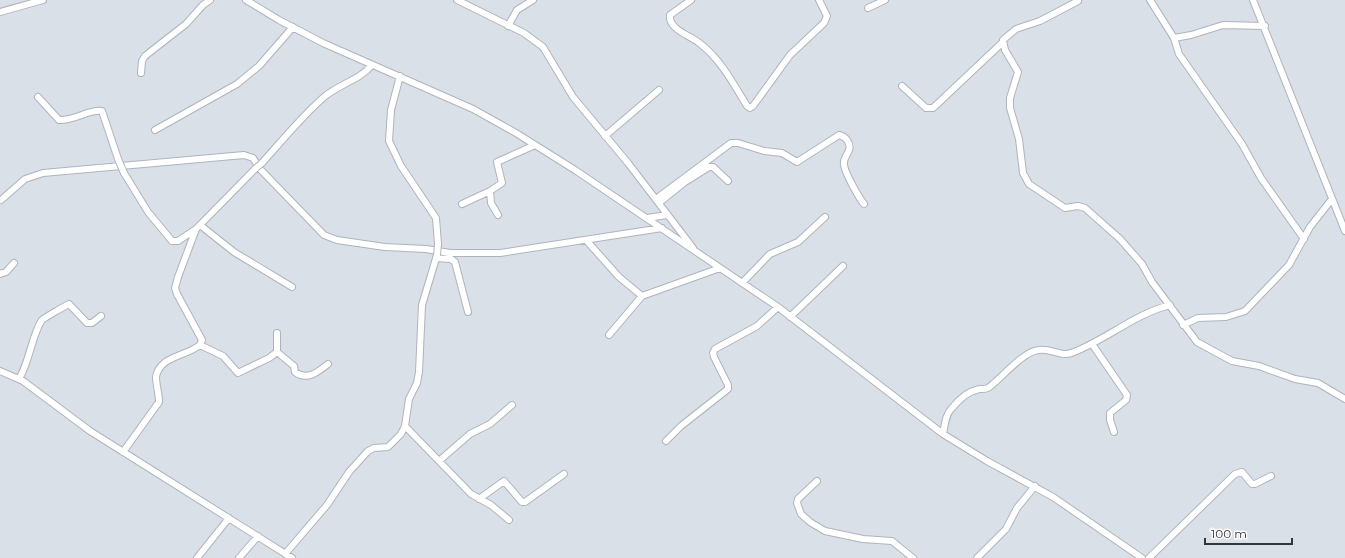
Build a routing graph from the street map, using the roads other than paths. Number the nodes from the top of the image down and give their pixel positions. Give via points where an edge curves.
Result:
1 (43, 0) edge
2 (210, 0) edge
3 (246, 0) edge
4 (457, 0) edge
5 (533, 0) edge
6 (691, 0) edge
7 (819, 0) edge
8 (885, 0) edge
9 (1078, 0) edge
10 (1150, 0) edge
11 (1253, 0) edge
12 (868, 8) dead end
13 (0, 12) edge
14 (508, 26) junction
15 (1265, 26) junction
16 (293, 27) junction
17 (1174, 38) junction
18 (1003, 42) junction
19 (372, 64) junction
20 (142, 73) dead end
21 (400, 76) junction
22 (902, 86) dead end
23 (659, 90) dead end
24 (38, 97) dead end
25 (155, 130) dead end
26 (605, 136) junction
27 (535, 145) junction
28 (728, 181) dead end
29 (490, 191) junction
30 (1332, 199) junction
31 (0, 200) edge
32 (657, 201) junction
33 (462, 204) dead end
34 (864, 204) dead end
35 (498, 215) dead end
36 (667, 215) junction
37 (825, 217) dead end
38 (647, 218) junction
39 (198, 227) junction
40 (662, 228) junction
41 (1345, 231) edge
42 (1304, 239) junction
43 (586, 240) junction
44 (698, 254) junction
45 (437, 257) junction
46 (14, 263) dead end
47 (843, 266) dead end
48 (720, 268) junction
49 (0, 274) edge
50 (742, 283) junction
51 (292, 287) dead end
52 (642, 296) junction
53 (1170, 305) junction
54 (778, 307) junction
55 (468, 312) dead end
56 (101, 316) dead end
57 (790, 317) junction
58 (1183, 325) junction
59 (277, 333) dead end
60 (609, 335) dead end
61 (1092, 344) junction
62 (200, 345) junction
63 (277, 352) junction
64 (328, 364) dead end
65 (0, 371) edge
66 (19, 379) junction
67 (1345, 399) edge
68 (512, 405) dead end
69 (404, 426) junction
70 (1114, 432) dead end
71 (943, 434) junction
72 (666, 441) dead end
73 (123, 452) junction
74 (438, 460) junction
75 (564, 474) dead end
76 (1271, 476) dead end
77 (817, 481) dead end
78 (1035, 486) junction
79 (479, 499) junction
80 (229, 518) junction
81 (509, 520) dead end
82 (258, 536) junction
83 (285, 554) junction
84 (197, 558) edge
85 (239, 558) edge
86 (292, 558) edge
87 (913, 558) edge
88 (977, 558) edge
89 (1142, 558) edge
90 (1149, 558) edge

1 - 13 street
2 - 20 street via 186,24 145,56 142,61
3 - 16 street
4 - 14 street
5 - 14 street via 517,10
6 - 7 street via 671,13 670,20 708,51 729,76 750,108 790,56 824,23 827,16
8 - 12 street
9 - 18 street via 1040,21 1016,30 1005,37
10 - 17 street
11 - 15 street
14 - 26 street via 532,38 543,47 565,86
15 - 17 street via 1223,25
15 - 30 street
16 - 19 street
16 - 25 street via 259,66 237,84
17 - 42 street via 1179,54 1242,144 1260,178
18 - 22 street via 933,108 926,108
18 - 53 street via 1018,72 1010,98 1010,108 1019,138 1026,180 1065,208 1078,206 1090,211 1142,264
19 - 21 street
19 - 39 street via 364,74 324,97
21 - 27 street via 466,106
21 - 45 street, bridge via 392,110 389,141 401,166 436,218
23 - 26 street
24 - 39 street, bridge via 59,120 102,111 124,173 148,212 172,241 178,241
26 - 32 street
27 - 29 street via 497,162 502,182
27 - 38 street
28 - 32 street via 713,167 709,167
29 - 33 street
29 - 35 street via 491,203
30 - 41 street
30 - 42 street
31 - 43 street via 25,179 42,172 244,155 253,158 260,169 324,235 337,240 450,253 500,253
32 - 34 street via 731,143 782,153 797,162 839,136 850,144 844,166 854,190
32 - 36 street
36 - 38 street
36 - 44 street
37 - 50 street via 798,242 770,254
38 - 40 street
39 - 51 street
39 - 62 street via 175,288 202,340
40 - 43 street
40 - 44 street
42 - 58 street via 1289,265 1245,311 1226,317 1198,318
43 - 52 street via 620,277
44 - 48 street
45 - 55 street via 455,262
45 - 69 street via 422,305 419,372 407,406
46 - 49 street via 6,272
47 - 57 street
48 - 50 street
48 - 52 street
50 - 54 street
52 - 60 street
53 - 58 street
53 - 61 street via 1149,312
54 - 57 street
54 - 72 street via 757,326 715,350 714,355 728,385 727,390
56 - 66 street via 92,323 87,323 69,304 45,318
57 - 71 street
58 - 67 street via 1196,342 1227,359 1318,383
59 - 63 street
61 - 70 street via 1127,395 1126,400 1110,413
61 - 71 street via 1067,355 1040,349 1030,354 988,388 974,390 952,407 947,414
62 - 63 street via 223,356 238,372
62 - 73 street via 169,359 157,372 159,402
63 - 64 street via 294,366 295,372 305,376 316,373
65 - 66 street
66 - 73 street
68 - 74 street via 490,424 470,434
69 - 74 street
69 - 83 street via 401,434 391,445 371,449 356,464 330,502
71 - 78 street
73 - 80 street
74 - 79 street
75 - 79 street via 524,502 504,481
76 - 90 street via 1252,484 1242,472 1235,474
77 - 87 street via 796,503 801,514 810,522 825,531 863,539 892,541
78 - 88 street via 1006,529
78 - 89 street
79 - 81 street
80 - 82 street
80 - 84 street
82 - 83 street
82 - 85 street
83 - 86 street

